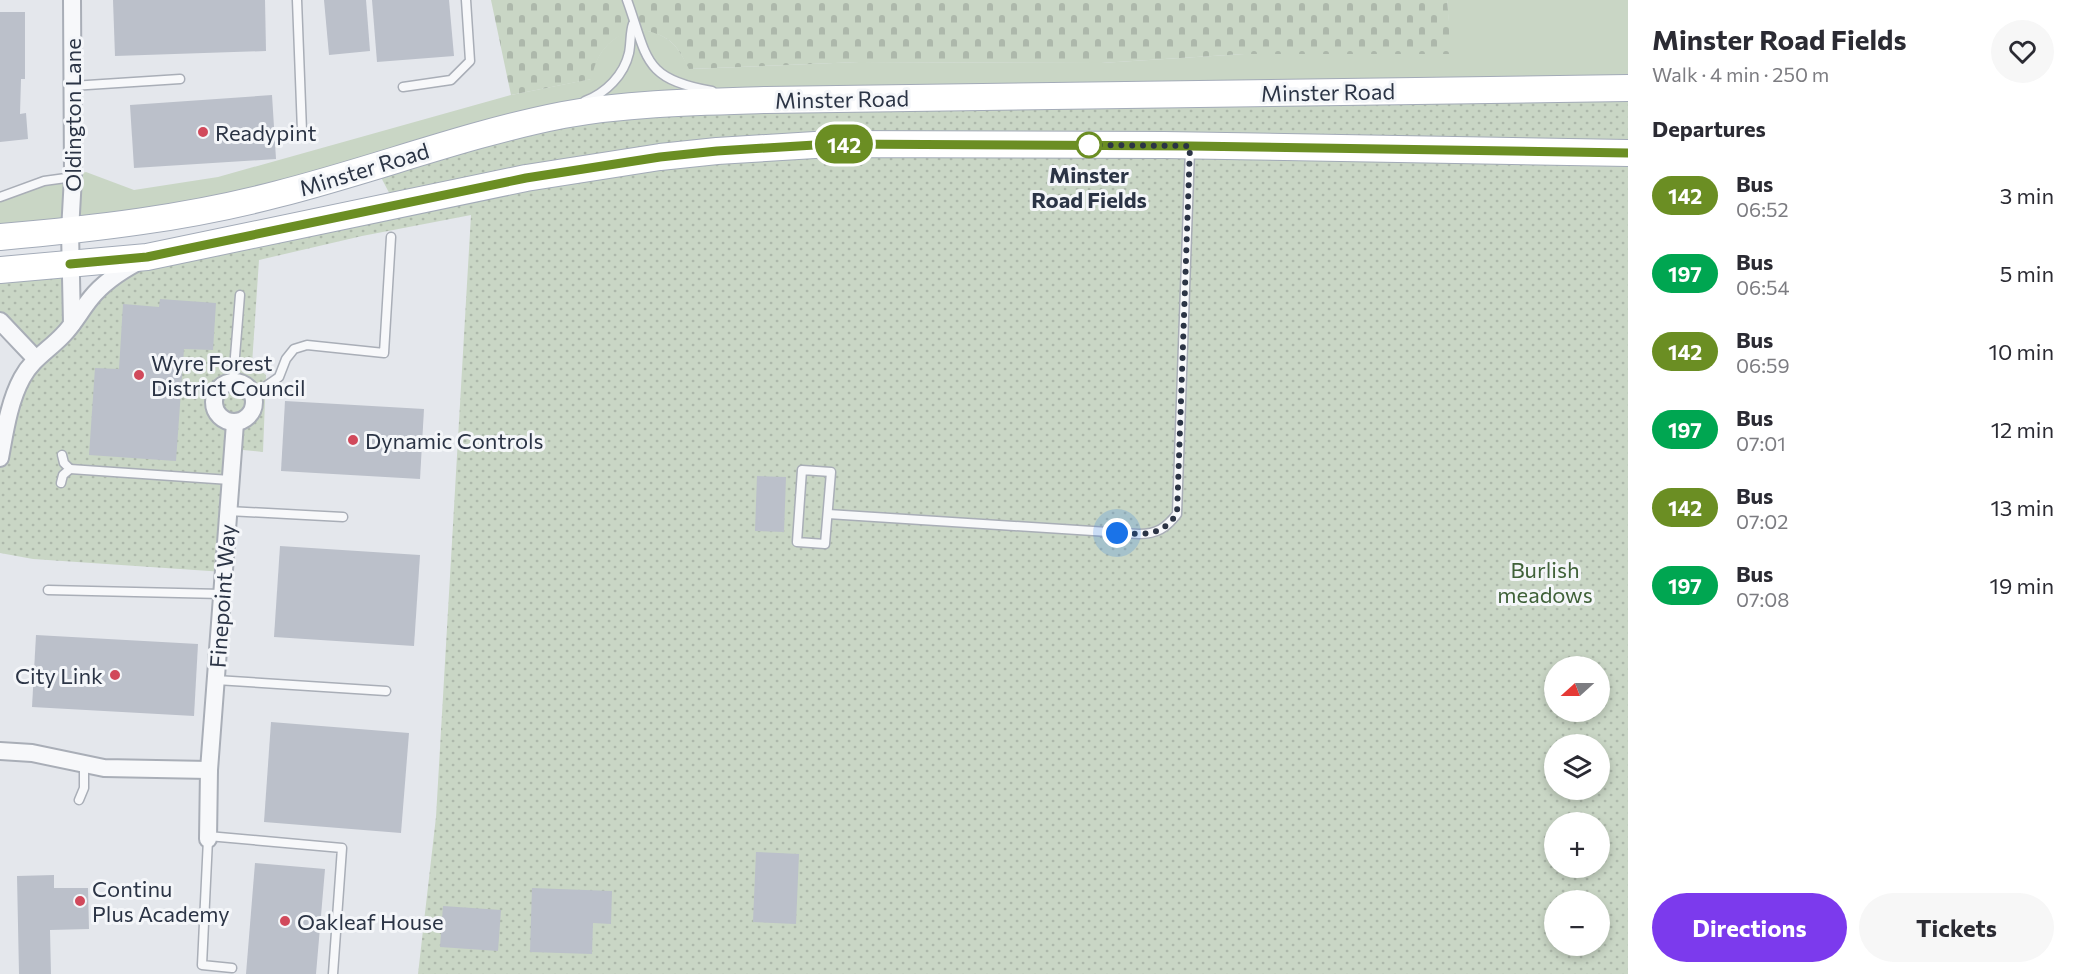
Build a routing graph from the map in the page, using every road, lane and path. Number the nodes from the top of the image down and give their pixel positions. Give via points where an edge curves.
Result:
1 (72, 0) edge
2 (297, 0) edge
3 (466, 0) edge
4 (627, 0) edge
5 (634, 21) junction
6 (180, 79) dead end
7 (72, 86) junction
8 (403, 87) dead end
9 (1628, 88) edge
10 (766, 100) junction
11 (530, 122) junction
12 (302, 130) dead end
13 (1190, 146) junction
14 (1628, 153) edge
15 (72, 177) junction
16 (0, 198) edge
17 (70, 231) junction
18 (0, 237) edge
19 (391, 237) dead end
20 (147, 257) junction
21 (70, 264) junction
22 (0, 270) edge
23 (240, 295) dead end
24 (0, 321) edge
25 (72, 324) junction
26 (36, 358) junction
27 (233, 381) junction
28 (254, 395) junction
29 (235, 423) junction
30 (62, 455) dead end
31 (0, 458) edge
32 (70, 469) junction
33 (230, 480) junction
34 (61, 483) dead end
35 (228, 511) junction
36 (828, 514) junction
37 (343, 517) dead end
38 (48, 590) dead end
39 (222, 594) junction
40 (216, 680) junction
41 (386, 691) dead end
42 (0, 751) edge
43 (84, 764) junction
44 (209, 770) junction
45 (79, 800) dead end
46 (208, 837) junction
47 (232, 968) dead end
48 (333, 974) edge

1 - 7 street, Oldington Lane
2 - 12 lane
3 - 8 lane via 470,61 451,80
4 - 5 lane
5 - 10 lane via 647,57 671,80 684,86
5 - 11 lane via 626,65 612,83 591,99
6 - 7 lane
7 - 15 street, Oldington Lane
9 - 10 main road, Minster Road
10 - 11 main road, Minster Road via 640,105
11 - 17 main road, Minster Road via 267,197
13 - 14 main road, Minster Road
13 - 20 main road, Minster Road via 831,144 660,157 526,178
13 - 36 lane via 1177,514 1170,523 1153,534 1139,534
15 - 16 lane via 44,181
15 - 17 street, Oldington Lane
17 - 18 main road, Minster Road
17 - 21 street, Oldington Lane
19 - 28 lane via 384,353 307,345 294,349 279,376
20 - 21 main road, Minster Road
20 - 25 street via 122,270 93,296
21 - 22 main road, Minster Road
21 - 25 street, Oldington Lane
23 - 27 lane
24 - 26 street
25 - 26 street
26 - 31 street via 16,390
27 - 28 street via 245,385
27 - 29 street via 220,387 214,400 222,419
28 - 29 street via 252,413
29 - 33 street, Finepoint Way
30 - 32 lane
32 - 33 lane
32 - 34 lane
33 - 35 street, Finepoint Way
35 - 37 lane
35 - 39 street, Finepoint Way
36 - 36 lane via 825,544 797,542 802,470 831,472
38 - 39 lane
39 - 40 street, Finepoint Way
40 - 41 lane
40 - 44 street, Finepoint Way
42 - 43 street
43 - 44 street via 104,768
43 - 45 lane via 84,788
44 - 46 street, Finepoint Way
46 - 47 lane via 202,964
46 - 48 lane via 342,848

